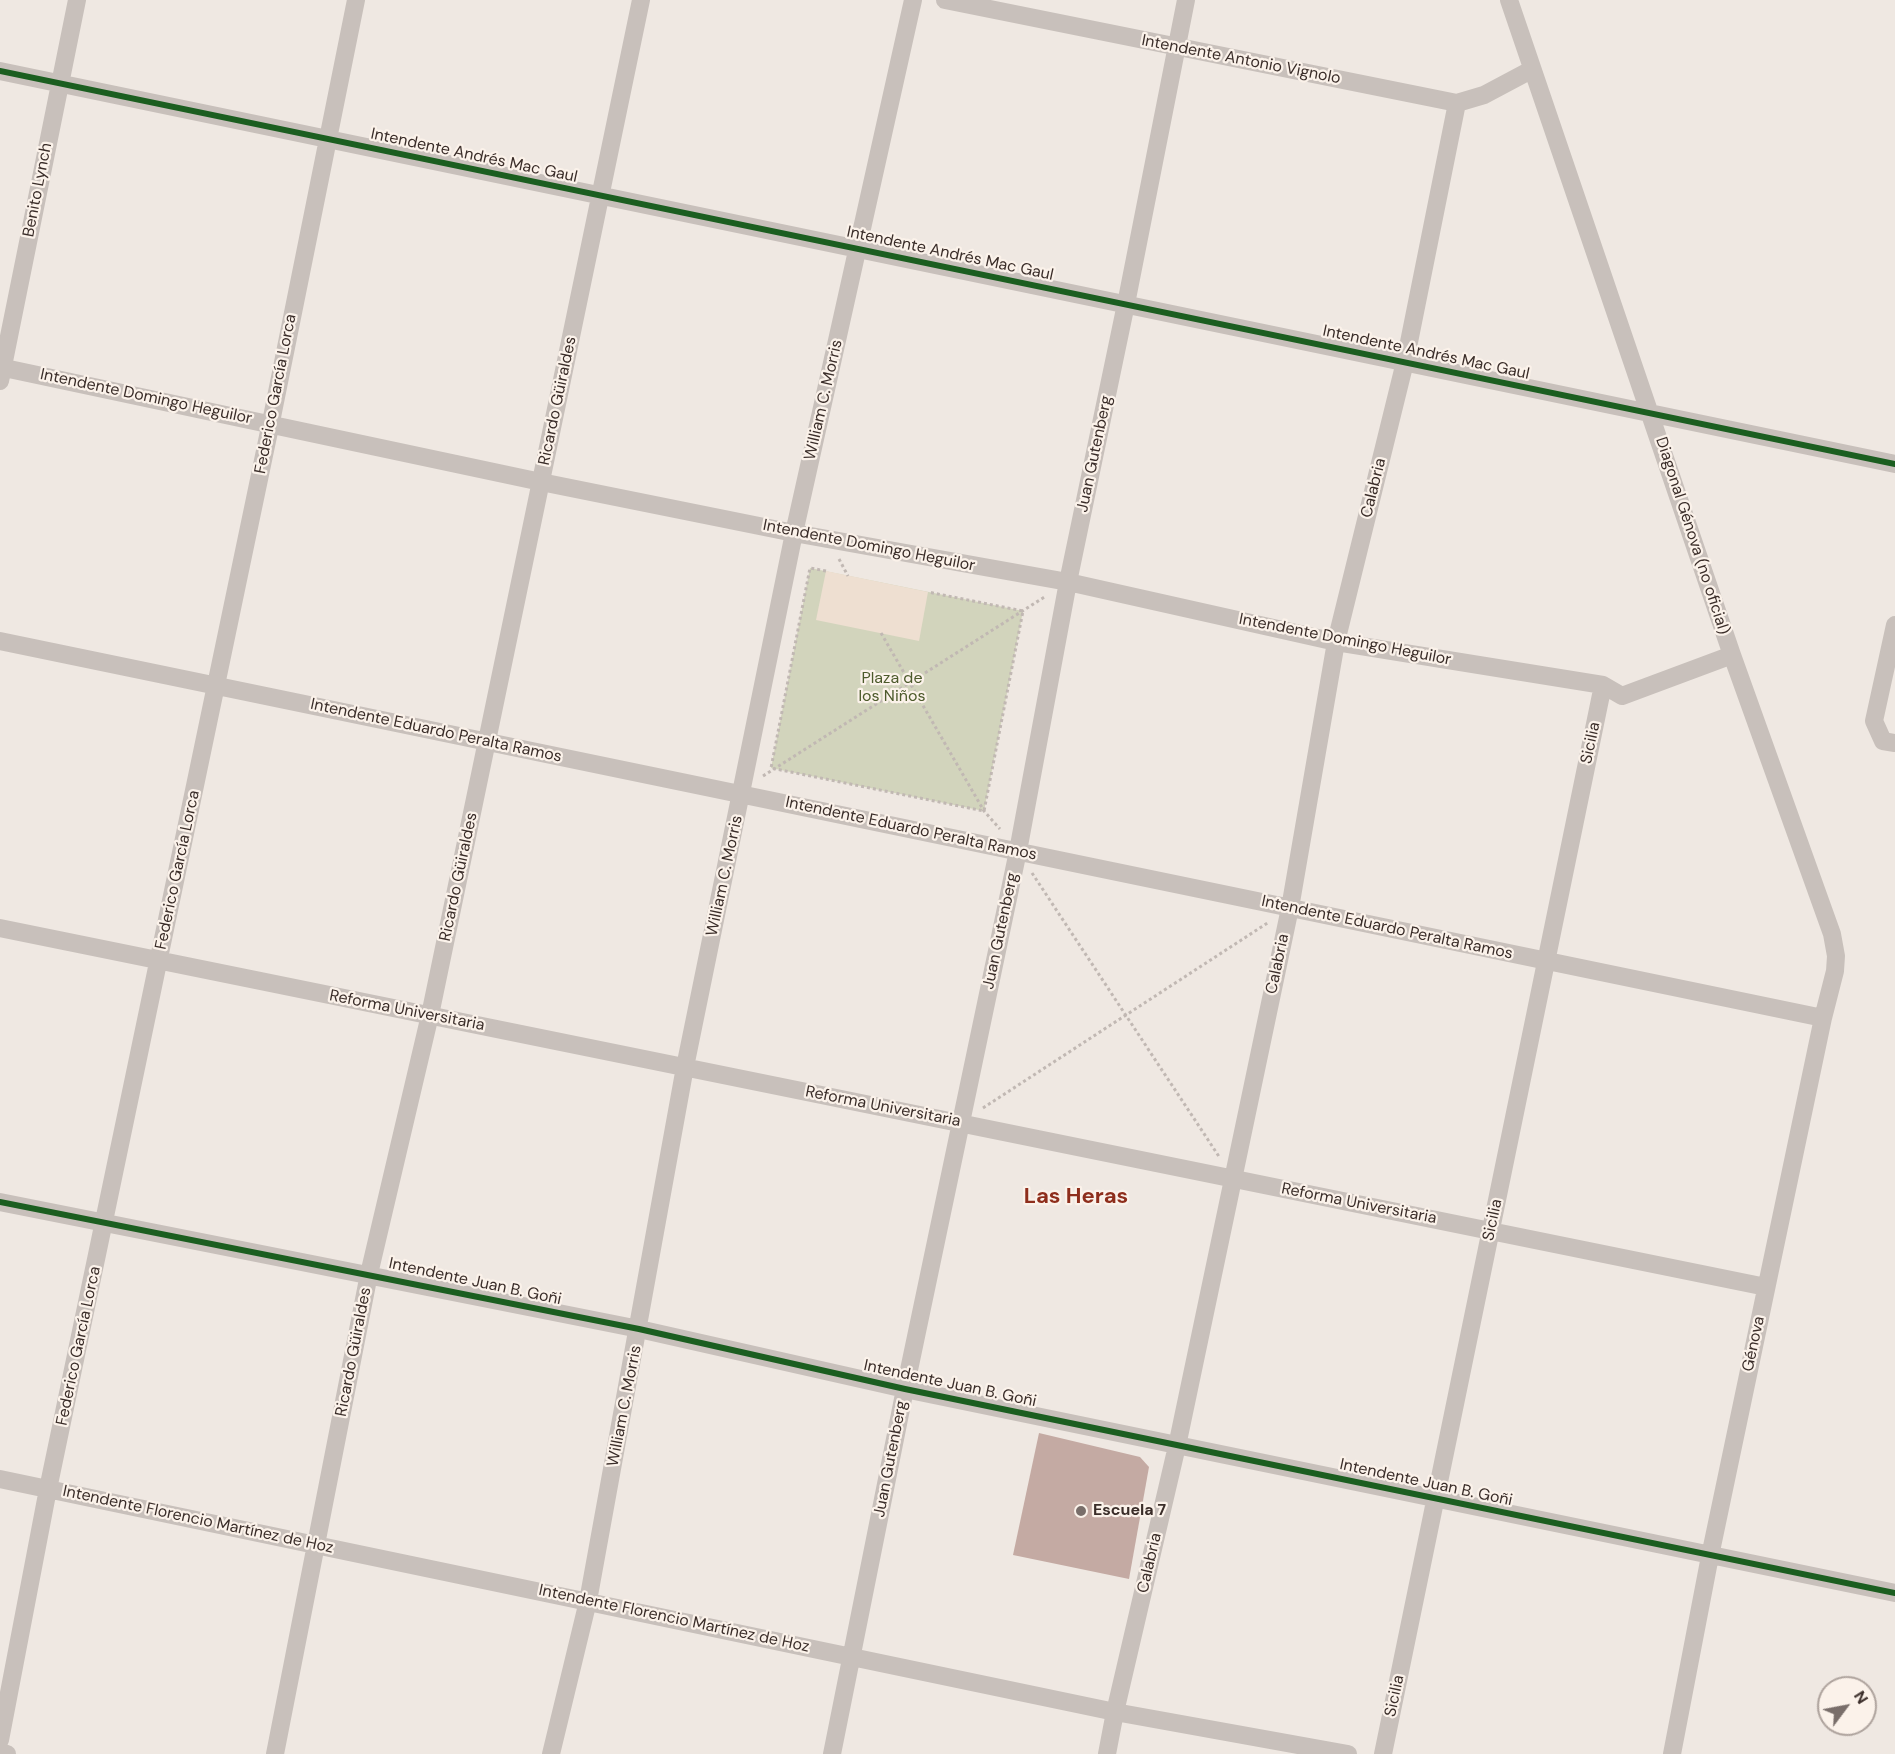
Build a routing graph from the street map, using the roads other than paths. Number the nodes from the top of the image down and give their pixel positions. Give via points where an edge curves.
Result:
1 (77, 0) edge
2 (356, 0) edge
3 (641, 0) edge
4 (913, 0) edge
5 (945, 0) edge
6 (1186, 0) edge
7 (1509, 0) edge
8 (1176, 48) junction
9 (1531, 70) junction
10 (0, 71) edge
11 (60, 84) junction
12 (1457, 103) junction
13 (327, 139) junction
14 (601, 196) junction
15 (858, 249) junction
16 (1126, 304) junction
17 (1405, 362) junction
18 (1, 372) edge
19 (1651, 413) junction
20 (271, 422) junction
21 (1895, 464) edge
22 (541, 482) junction
23 (795, 532) junction
24 (1068, 582) junction
25 (1895, 625) edge
26 (0, 641) edge
27 (1336, 642) junction
28 (1732, 655) junction
29 (215, 685) junction
30 (1603, 685) junction
31 (487, 742) junction
32 (1889, 742) edge
33 (741, 794) junction
34 (1018, 851) junction
35 (1290, 908) junction
36 (0, 928) edge
37 (1832, 934) joint
38 (159, 960) junction
39 (1546, 960) junction
40 (430, 1015) junction
41 (1823, 1018) junction
42 (686, 1067) junction
43 (961, 1123) junction
44 (1233, 1179) junction
45 (0, 1202) edge
46 (105, 1224) junction
47 (1491, 1230) junction
48 (369, 1274) junction
49 (1766, 1287) junction
50 (639, 1329) junction
51 (904, 1389) junction
52 (1177, 1446) junction
53 (0, 1479) edge
54 (48, 1489) junction
55 (1436, 1499) junction
56 (316, 1545) junction
57 (1710, 1556) junction
58 (1895, 1593) edge
59 (588, 1601) junction
60 (853, 1657) junction
61 (1115, 1712) junction
62 (0, 1740) edge
63 (0, 1752) edge
64 (7, 1754) edge
65 (275, 1754) edge
66 (551, 1754) edge
67 (832, 1754) edge
68 (1107, 1754) edge
69 (1348, 1754) edge
70 (1383, 1754) edge
71 (1672, 1754) edge

1 - 11 street, Benito Lynch
2 - 13 street, Federico García Lorca
3 - 14 street, Ricardo Güiraldes
4 - 15 street, William C. Morris
5 - 8 street, Intendente Antonio Vignolo
6 - 8 street, Juan Gutenberg
7 - 9 street, Diagonal Génova (no oficial)
8 - 12 street, Intendente Antonio Vignolo
8 - 16 street, Juan Gutenberg
9 - 12 street, Intendente Antonio Vignolo via 1484,95
9 - 19 street, Diagonal Génova (no oficial)
10 - 11 street, Intendente Andrés Mac Gaul
11 - 13 street, Intendente Andrés Mac Gaul
11 - 18 street, Benito Lynch
12 - 17 street, Calabria
13 - 14 street, Intendente Andrés Mac Gaul
13 - 20 street, Federico García Lorca
14 - 15 street, Intendente Andrés Mac Gaul
14 - 22 street, Ricardo Güiraldes
15 - 16 street, Intendente Andrés Mac Gaul
15 - 23 street, William C. Morris
16 - 17 street, Intendente Andrés Mac Gaul
16 - 24 street, Juan Gutenberg
17 - 19 street, Intendente Andrés Mac Gaul
17 - 27 street, Calabria
18 - 20 street, Intendente Domingo Heguilor
19 - 21 street, Intendente Andrés Mac Gaul
19 - 28 street, Diagonal Génova (no oficial)
20 - 22 street, Intendente Domingo Heguilor
20 - 29 street, Federico García Lorca
22 - 23 street, Intendente Domingo Heguilor
22 - 31 street, Ricardo Güiraldes
23 - 24 street, Intendente Domingo Heguilor
23 - 33 street, William C. Morris
24 - 27 street, Intendente Domingo Heguilor
24 - 34 street, Juan Gutenberg
25 - 32 street via 1874,721
26 - 29 street, Intendente Eduardo Peralta Ramos
27 - 30 street, Intendente Domingo Heguilor
27 - 35 street, Calabria
28 - 30 street, Intendente Domingo Heguilor via 1622,696
28 - 37 street, Diagonal Génova (no oficial)
29 - 31 street, Intendente Eduardo Peralta Ramos
29 - 38 street, Federico García Lorca
30 - 39 street, Sicilia
31 - 33 street, Intendente Eduardo Peralta Ramos
31 - 40 street, Ricardo Güiraldes
33 - 34 street, Intendente Eduardo Peralta Ramos
33 - 42 street, William C. Morris
34 - 35 street, Intendente Eduardo Peralta Ramos
34 - 43 street, Juan Gutenberg
35 - 39 street, Intendente Eduardo Peralta Ramos
35 - 44 street, Calabria
36 - 38 street, Reforma Universitaria
37 - 41 street, Génova via 1835,971
38 - 40 street, Reforma Universitaria
38 - 46 street, Federico García Lorca
39 - 41 street, Intendente Eduardo Peralta Ramos
39 - 47 street, Sicilia
40 - 42 street, Reforma Universitaria
40 - 48 street, Ricardo Güiraldes
41 - 49 street, Génova
42 - 43 street, Reforma Universitaria
42 - 50 street, William C. Morris
43 - 44 street, Reforma Universitaria
43 - 51 street, Juan Gutenberg
44 - 47 street, Reforma Universitaria
44 - 52 street, Calabria
45 - 46 street, Intendente Juan B. Goñi
46 - 48 street, Intendente Juan B. Goñi
46 - 54 street, Federico García Lorca
47 - 49 street, Reforma Universitaria
47 - 55 street, Sicilia
48 - 50 street, Intendente Juan B. Goñi
48 - 56 street, Ricardo Güiraldes
49 - 57 street, Génova
50 - 51 street, Intendente Juan B. Goñi
50 - 59 street, William C. Morris
51 - 52 street, Intendente Juan B. Goñi
51 - 60 street, Juan Gutenberg
52 - 55 street, Intendente Juan B. Goñi
52 - 61 street, Calabria
53 - 54 street, Intendente Florencio Martínez de Hoz
54 - 56 street, Intendente Florencio Martínez de Hoz
54 - 62 street, Federico García Lorca
55 - 57 street, Intendente Juan B. Goñi
55 - 70 street, Sicilia
56 - 59 street, Intendente Florencio Martínez de Hoz
56 - 65 street, Ricardo Güiraldes
57 - 58 street, Intendente Juan B. Goñi
57 - 71 street, Génova
59 - 60 street, Intendente Florencio Martínez de Hoz
59 - 66 street, William C. Morris
60 - 61 street, Intendente Florencio Martínez de Hoz
60 - 67 street, Juan Gutenberg
61 - 68 street, Calabria
61 - 69 street, Intendente Florencio Martínez de Hoz
63 - 64 street

